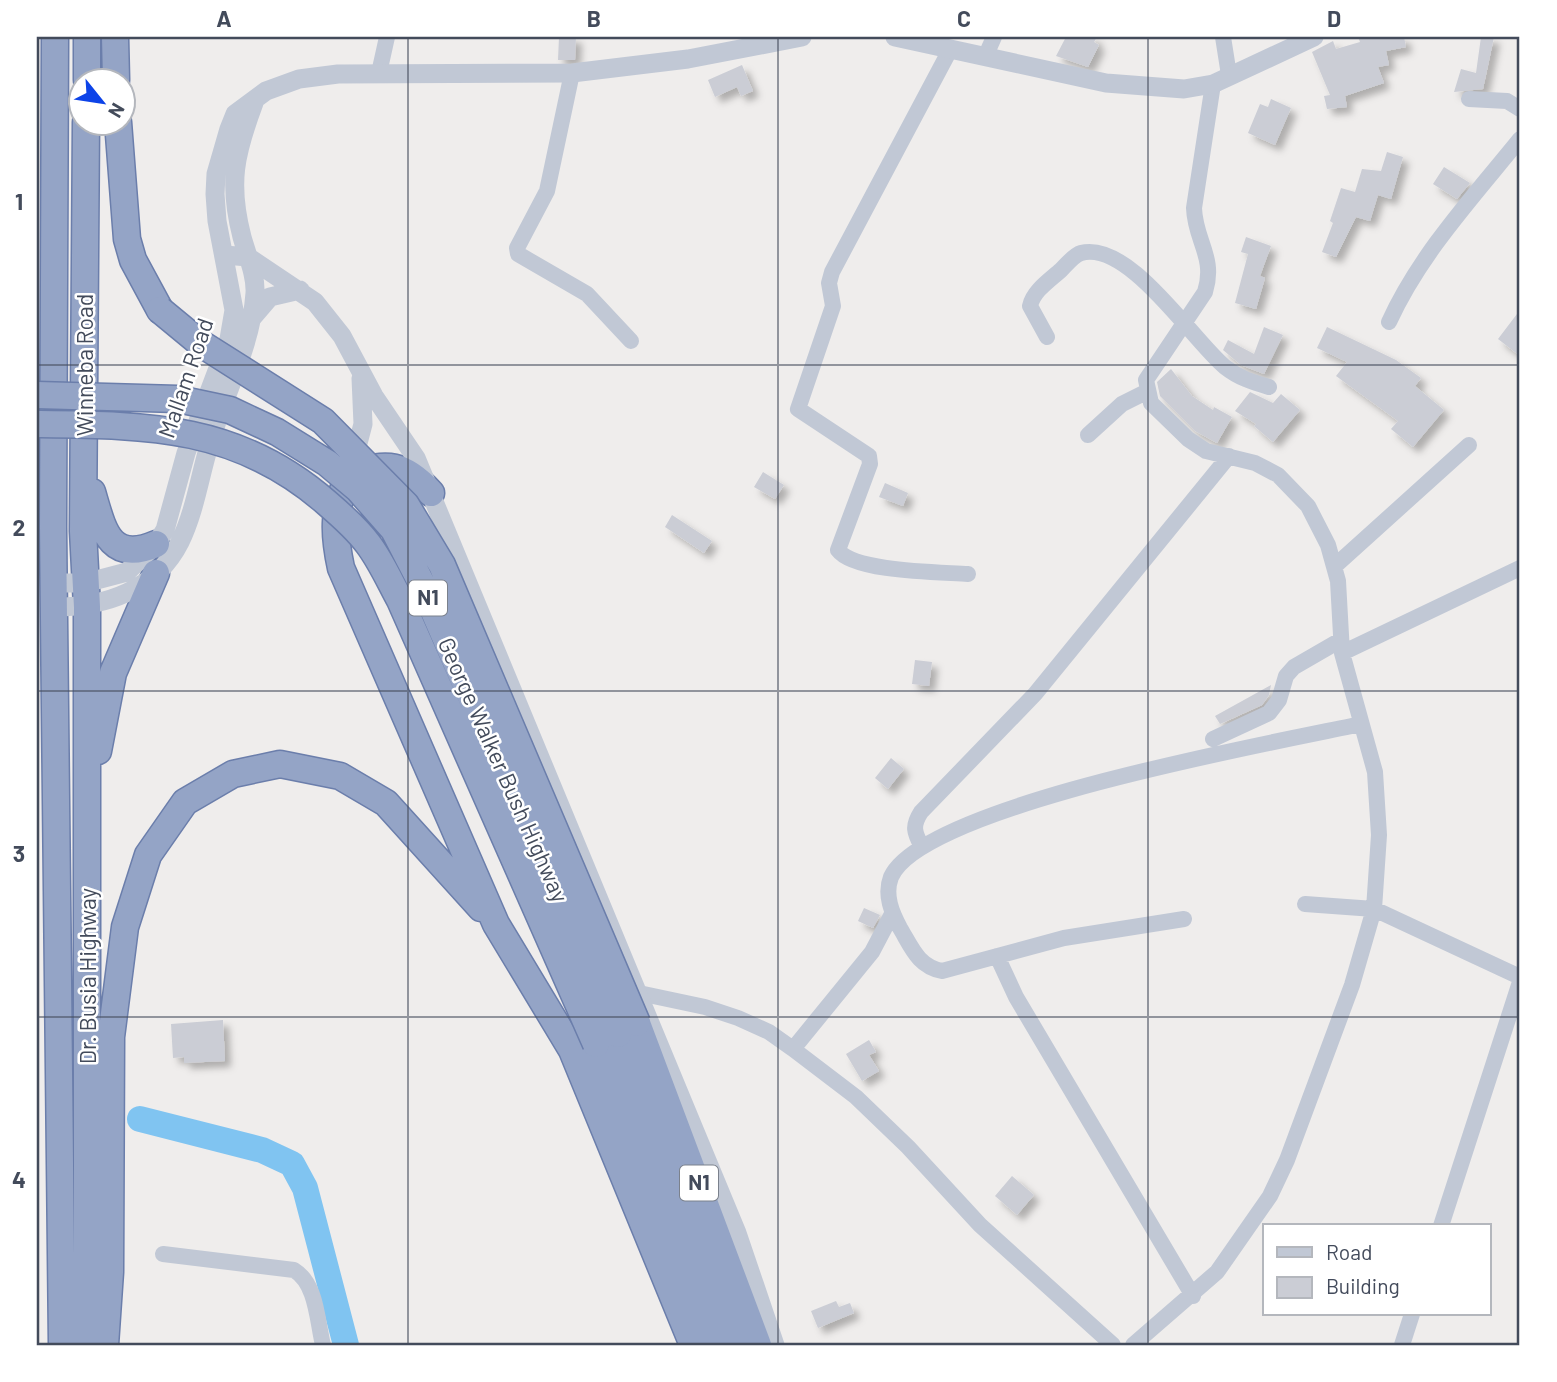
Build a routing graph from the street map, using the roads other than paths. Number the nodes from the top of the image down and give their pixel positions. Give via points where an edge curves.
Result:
1 (55, 37) edge
2 (87, 37) edge
3 (115, 37) edge
4 (387, 37) edge
5 (802, 37) edge
6 (895, 37) edge
7 (994, 37) edge
8 (1223, 37) edge
9 (1314, 37) edge
10 (951, 48) junction
11 (986, 55) junction
12 (87, 66) edge
13 (116, 66) edge
14 (572, 73) junction
15 (379, 74) junction
16 (1221, 79) junction
17 (1469, 99) dead end
18 (254, 103) junction
19 (1520, 108) edge
20 (86, 136) edge
21 (119, 136) edge
22 (1520, 139) edge
23 (225, 255) junction
24 (248, 257) junction
25 (300, 290) junction
26 (252, 318) junction
27 (1185, 321) junction
28 (1389, 322) dead end
29 (1048, 337) dead end
30 (631, 341) dead end
31 (360, 370) junction
32 (1269, 387) dead end
33 (1146, 392) junction
34 (37, 395) edge
35 (37, 424) edge
36 (1087, 435) dead end
37 (1468, 445) dead end
38 (1229, 456) junction
39 (85, 469) junction
40 (350, 474) junction
41 (431, 493) junction
42 (156, 544) junction
43 (1336, 565) junction
44 (1520, 568) edge
45 (156, 573) junction
46 (968, 574) dead end
47 (55, 595) junction
48 (86, 595) junction
49 (1340, 647) junction
50 (1361, 724) junction
51 (1213, 739) dead end
52 (86, 808) junction
53 (922, 847) junction
54 (1305, 904) dead end
55 (1374, 909) junction
56 (892, 914) junction
57 (1184, 919) dead end
58 (496, 924) junction
59 (997, 956) junction
60 (1520, 979) edge
61 (639, 993) junction
62 (617, 1034) junction
63 (793, 1049) junction
64 (1441, 1224) edge
65 (163, 1254) dead end
66 (1193, 1296) junction
67 (1411, 1316) edge
68 (62, 1345) edge
69 (88, 1345) edge
70 (105, 1345) edge
71 (323, 1345) edge
72 (693, 1345) edge
73 (715, 1345) edge
74 (736, 1345) edge
75 (758, 1345) edge
76 (775, 1345) edge
77 (1113, 1345) edge
78 (1133, 1345) edge
79 (1402, 1345) edge

1 - 47 highway, Winneba Road
2 - 12 highway
3 - 13 highway
4 - 15 street
5 - 14 street, Mallam Road via 688,59
6 - 10 street
7 - 11 street
8 - 16 street
9 - 16 street
10 - 11 street
10 - 46 street via 832,272 833,306 798,409 869,456 838,550 841,554 852,561
11 - 16 street via 1106,83 1184,89
14 - 15 street, Mallam Road
14 - 30 street via 547,191 518,254 587,294
15 - 18 street, Mallam Road via 299,79 267,92
16 - 27 street via 1194,208 1210,265 1209,278
17 - 19 street via 1507,101
18 - 23 street, Mallam Road via 235,114 216,174 217,221
18 - 24 street via 233,166 235,209
20 - 39 highway, Winneba Road
21 - 62 highway, N1, bridge via 127,240 160,310 200,343 323,421 406,505 442,565
22 - 28 street via 1422,263
23 - 24 street
23 - 42 street, Mallam Road via 234,310 229,339 186,453 165,530
24 - 25 street, George Walker Bush Highway
24 - 26 street via 255,290
25 - 26 street via 270,297
25 - 31 street, George Walker Bush Highway via 335,326
26 - 45 street via 179,543
27 - 29 street via 1133,271 1090,251 1078,254 1031,302
27 - 32 street via 1224,365 1242,379
27 - 33 street via 1146,380
31 - 40 street via 363,424
31 - 41 street, George Walker Bush Highway via 416,458
33 - 36 street via 1122,404
33 - 38 street via 1151,403 1188,439 1206,451
34 - 62 highway, George Walker Bush Highway / N1, bridge via 178,399 230,410 277,432 358,489 394,530 423,586
35 - 62 highway, George Walker Bush Highway / N1, bridge via 176,430 242,448 307,486 368,544
37 - 43 street
38 - 43 street via 1278,475 1308,506
38 - 53 street via 1035,694 921,811 914,833
39 - 42 highway via 104,533 120,548 137,552
39 - 48 highway, Winneba Road
40 - 41 highway via 399,466
40 - 58 highway via 338,499 334,539 341,568
41 - 61 street, George Walker Bush Highway
42 - 48 street via 127,572
43 - 49 street
44 - 49 street
45 - 48 street via 126,594
45 - 52 highway via 113,673
47 - 48 street
47 - 68 highway, Dr. Busia Highway
48 - 52 highway, Dr. Busia Highway
49 - 50 street
49 - 51 street via 1294,667 1269,713
50 - 53 street via 1033,801 977,819
50 - 55 street via 1379,801
52 - 69 highway, Dr. Busia Highway
53 - 56 street via 891,877
54 - 55 street
55 - 60 street
55 - 66 street via 1352,985 1287,1160 1243,1236
56 - 59 street via 918,960 929,968 942,971
56 - 63 street via 872,952
57 - 59 street via 1064,938
58 - 70 highway via 386,803 340,776 280,764 233,774 185,802 148,855 125,927 111,1037 110,1272
58 - 72 highway via 572,1050
59 - 66 street via 1016,997
60 - 64 street
61 - 63 street via 738,1018
61 - 76 street, George Walker Bush Highway via 737,1233
62 - 73 highway, George Walker Bush Highway / N1
62 - 74 highway, George Walker Bush Highway / N1
62 - 75 highway, N1
63 - 77 street via 856,1097 980,1225
65 - 71 street via 281,1267 303,1275
66 - 78 street
67 - 79 street

